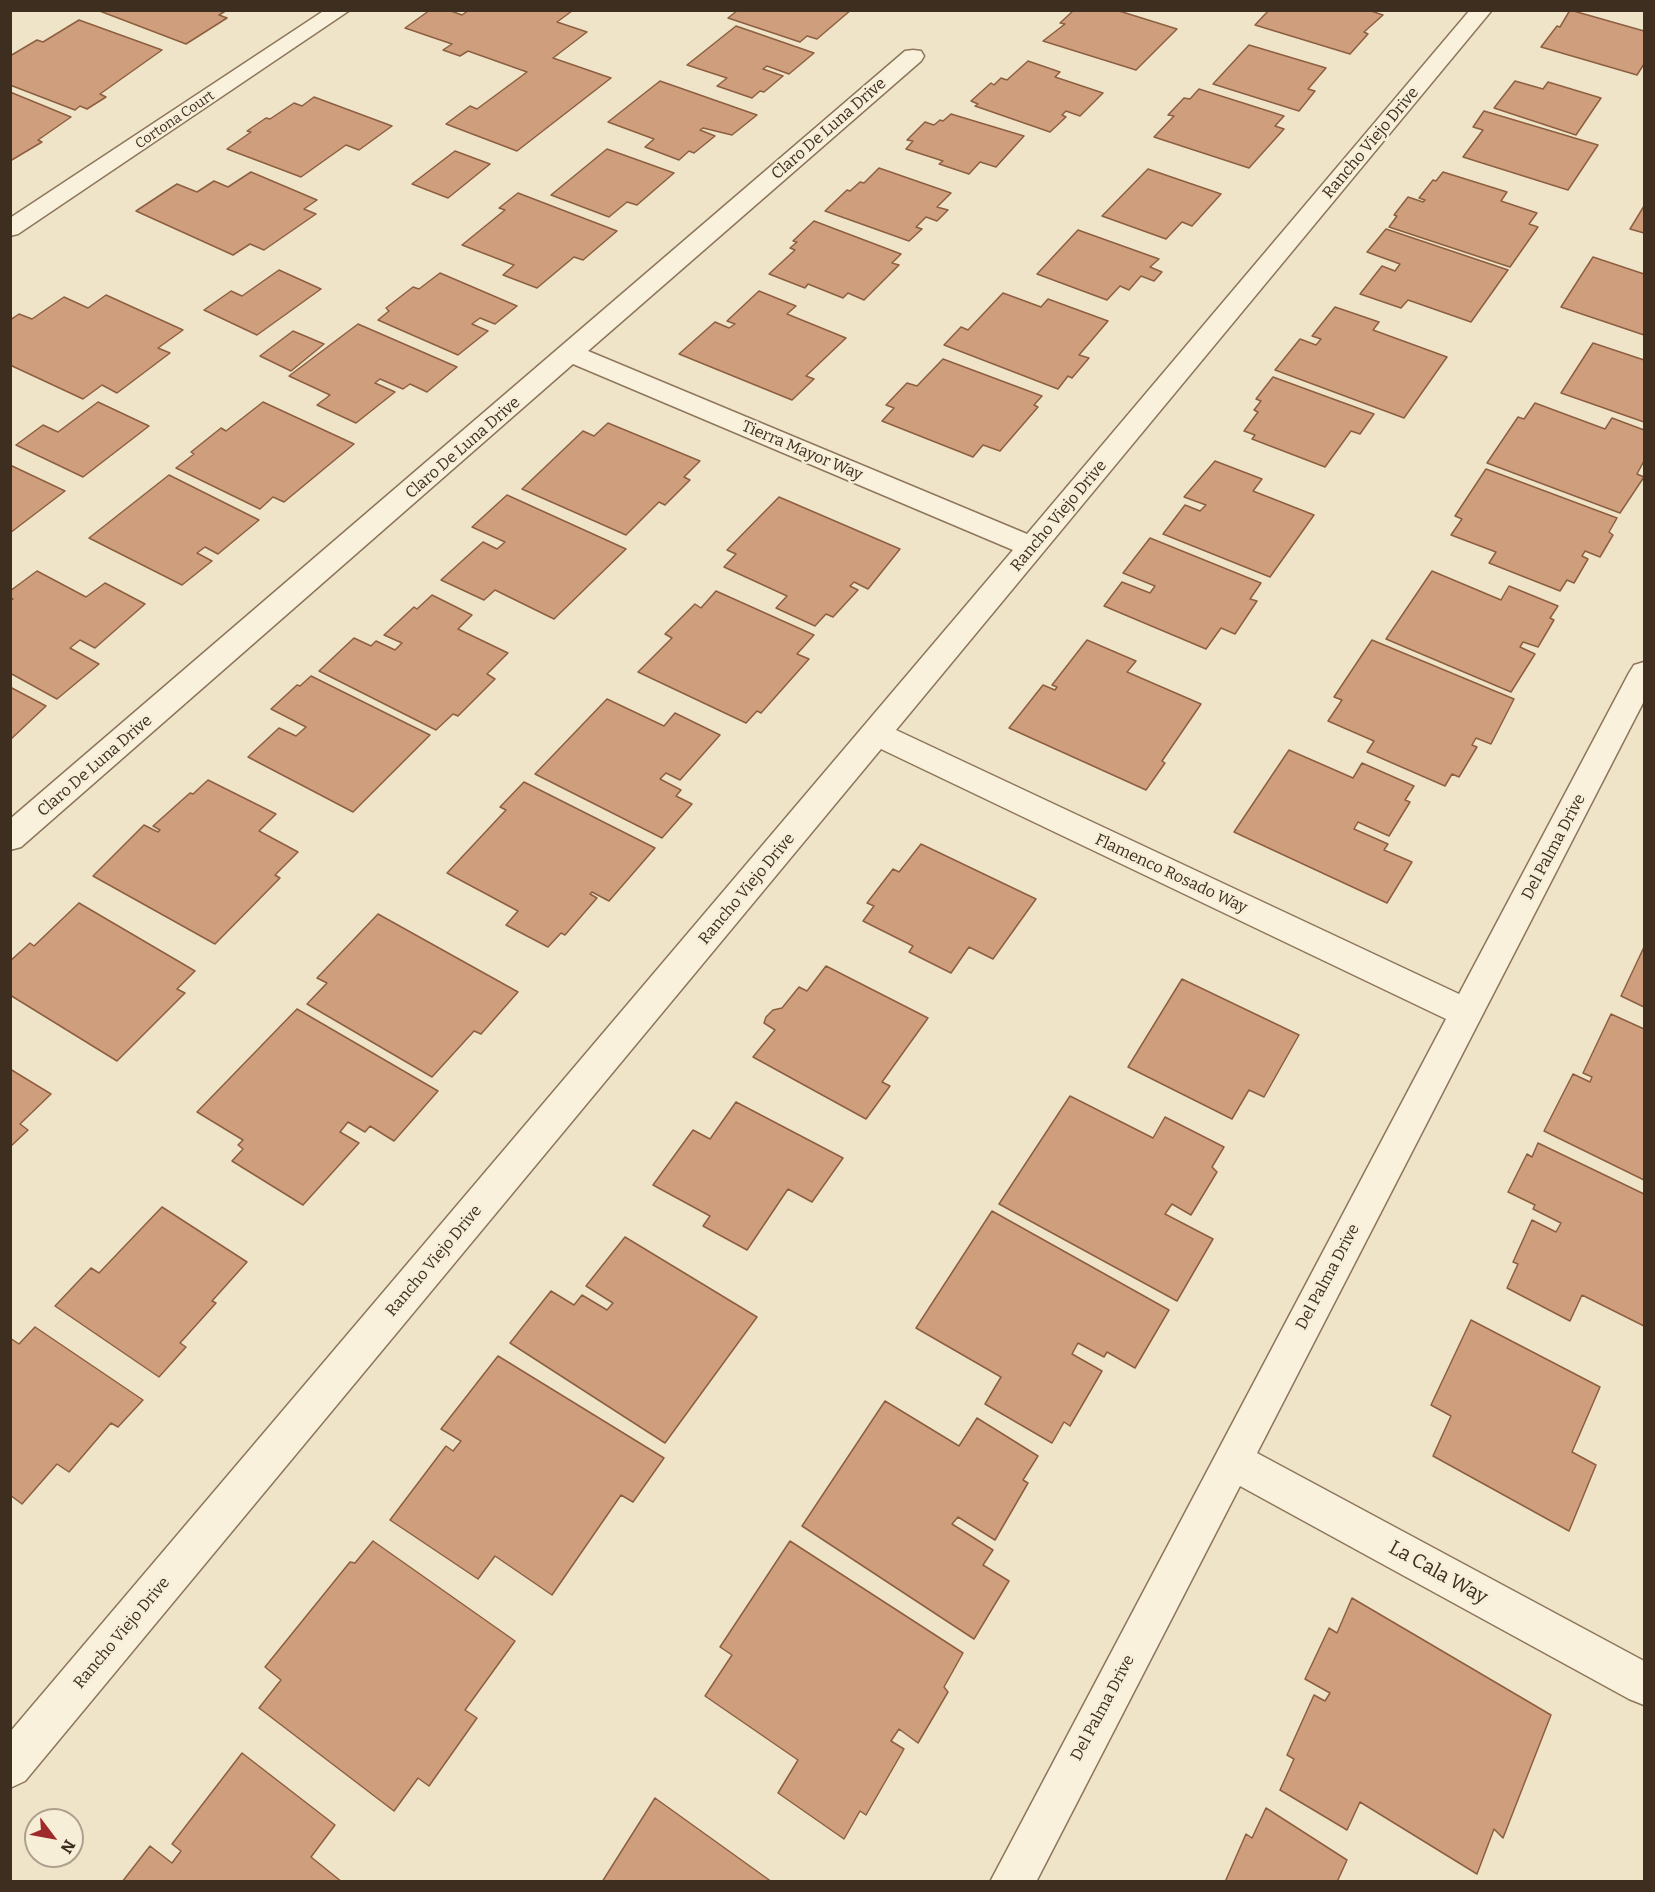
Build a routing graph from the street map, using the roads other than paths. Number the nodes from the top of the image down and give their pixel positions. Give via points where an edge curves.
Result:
1 (340, 10) edge
2 (1482, 10) edge
3 (913, 56) dead end
4 (10, 229) edge
5 (572, 354) junction
6 (1032, 547) junction
7 (1644, 673) edge
8 (876, 734) junction
9 (10, 838) edge
10 (1466, 1013) junction
11 (1232, 1461) junction
12 (1644, 1684) edge
13 (10, 1766) edge
14 (1012, 1881) edge

1 - 4 street, Cortona Court
2 - 6 street, Rancho Viejo Drive
3 - 5 street, Claro De Luna Drive
5 - 6 street, Tierra Mayor Way
5 - 9 street, Claro De Luna Drive
6 - 8 street, Rancho Viejo Drive
7 - 10 street, Del Palma Drive
8 - 10 street, Flamenco Rosado Way
8 - 13 street, Rancho Viejo Drive
10 - 11 street, Del Palma Drive
11 - 12 street, La Cala Way
11 - 14 street, Del Palma Drive

